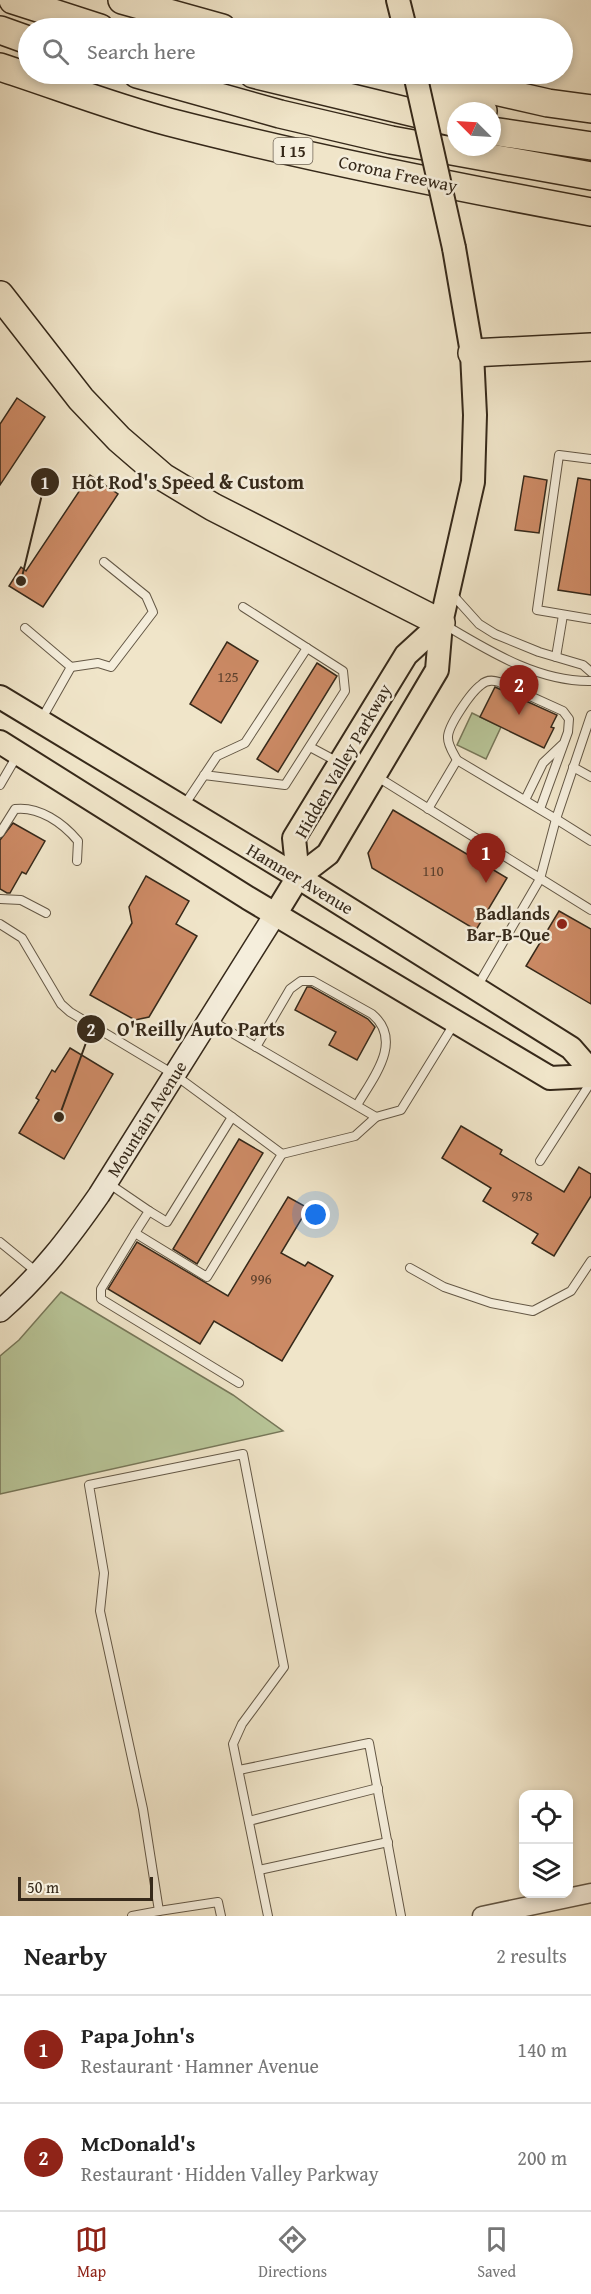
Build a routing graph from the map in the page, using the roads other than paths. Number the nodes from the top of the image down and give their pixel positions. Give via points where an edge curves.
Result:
1 (13, 0) edge
2 (122, 0) edge
3 (69, 18) edge
4 (186, 18) edge
5 (0, 30) edge
6 (18, 36) edge
7 (0, 67) edge
8 (18, 73) edge
9 (52, 84) edge
10 (173, 84) edge
11 (296, 84) edge
12 (354, 84) edge
13 (417, 84) edge
14 (465, 84) edge
15 (447, 103) edge
16 (548, 103) junction
17 (591, 109) edge
18 (501, 111) edge
19 (447, 121) edge
20 (501, 132) edge
21 (591, 146) edge
22 (591, 176) edge
23 (591, 212) edge
24 (0, 295) edge
25 (591, 347) edge
26 (472, 353) junction
27 (591, 459) edge
28 (105, 562) dead end
29 (449, 590) junction
30 (243, 607) dead end
31 (563, 615) junction
32 (591, 620) edge
33 (441, 623) junction
34 (25, 628) dead end
35 (307, 648) junction
36 (556, 657) junction
37 (71, 667) junction
38 (591, 672) edge
39 (591, 681) edge
40 (0, 697) edge
41 (590, 719) edge
42 (40, 721) junction
43 (563, 744) junction
44 (9, 747) edge
45 (310, 747) junction
46 (457, 760) junction
47 (340, 763) junction
48 (573, 766) junction
49 (204, 775) junction
50 (375, 776) junction
51 (591, 777) edge
52 (0, 785) edge
53 (525, 800) junction
54 (183, 808) junction
55 (428, 809) junction
56 (540, 809) junction
57 (556, 819) junction
58 (0, 833) edge
59 (591, 841) edge
60 (77, 861) dead end
61 (298, 877) junction
62 (540, 879) junction
63 (0, 899) edge
64 (591, 910) edge
65 (46, 913) dead end
66 (276, 913) junction
67 (0, 924) edge
68 (476, 989) junction
69 (209, 1020) junction
70 (456, 1021) junction
71 (256, 1047) junction
72 (591, 1071) edge
73 (175, 1075) junction
74 (591, 1076) edge
75 (591, 1082) edge
76 (357, 1105) junction
77 (376, 1116) junction
78 (232, 1117) junction
79 (282, 1154) junction
80 (540, 1161) dead end
81 (107, 1183) junction
82 (149, 1211) junction
83 (135, 1233) junction
84 (0, 1242) edge
85 (591, 1261) edge
86 (410, 1268) dead end
87 (39, 1274) junction
88 (0, 1311) edge
89 (239, 1383) dead end
90 (238, 1770) junction
91 (378, 1788) junction
92 (249, 1821) junction
93 (387, 1842) junction
94 (259, 1870) junction
95 (591, 1893) edge
96 (541, 1910) edge
97 (159, 1911) junction
98 (132, 1916) edge
99 (221, 1916) edge
100 (268, 1916) edge
101 (401, 1916) edge
102 (482, 1916) edge

1 - 3 highway
2 - 4 highway
5 - 6 highway
7 - 8 highway, Corona Freeway / I 15
9 - 23 highway, Corona Freeway / I 15 via 166,121
10 - 22 highway via 391,140
11 - 19 highway
12 - 15 highway
13 - 26 main road, Hidden Valley Parkway, bridge via 454,248
14 - 16 highway
16 - 17 highway
16 - 18 highway
20 - 21 highway
24 - 33 highway via 81,399 163,477 213,507
25 - 26 highway
26 - 29 main road, Hidden Valley Parkway via 473,482
27 - 31 lane via 560,455 537,610
28 - 37 lane via 146,597 153,612 111,667 98,663
29 - 33 main road, Hidden Valley Parkway
29 - 36 lane via 479,624 512,642
30 - 35 lane
31 - 32 lane
31 - 36 lane
33 - 39 lane via 486,650 544,674 577,682
33 - 47 main road, Hidden Valley Parkway via 406,655
33 - 50 main road, Hidden Valley Parkway via 437,670
34 - 37 lane
35 - 45 lane via 344,671 345,691
35 - 49 lane via 245,743 217,756
36 - 38 lane via 583,665
37 - 42 lane
40 - 42 main road, Hamner Avenue
41 - 48 lane
42 - 54 main road, Hamner Avenue
43 - 46 lane via 569,724 567,714 492,680 474,692 450,727 448,739
43 - 53 lane via 543,763
43 - 56 lane
44 - 52 lane
44 - 66 main road
45 - 47 lane
45 - 49 lane via 285,785
46 - 53 lane
46 - 55 lane
47 - 61 main road, Hidden Valley Parkway via 294,838
48 - 51 lane
48 - 57 lane
49 - 54 lane
50 - 55 lane
50 - 61 main road, Hidden Valley Parkway via 328,854
53 - 56 lane
54 - 61 main road, Hamner Avenue
55 - 62 lane
56 - 57 lane
57 - 59 lane
57 - 62 lane
58 - 60 lane via 15,809 28,807 66,827 78,841
61 - 66 main road
61 - 68 main road, Hamner Avenue
62 - 64 lane
62 - 68 lane
63 - 65 lane via 21,900
66 - 69 main road, Mountain Avenue
66 - 70 main road
67 - 73 lane via 22,938 61,1004 70,1012
68 - 72 main road, Hamner Avenue via 570,1048
69 - 71 lane
69 - 73 main road, Mountain Avenue
70 - 74 main road via 550,1078
70 - 77 lane via 401,1110
71 - 76 lane
71 - 76 lane via 290,989 301,981 313,981 372,1014 385,1032 386,1051
73 - 78 lane
73 - 81 main road, Mountain Avenue
75 - 80 lane
76 - 77 lane
77 - 79 lane via 355,1136
78 - 79 lane
78 - 82 lane via 167,1222
79 - 83 lane via 207,1277
81 - 82 lane
81 - 87 main road, Mountain Avenue
82 - 83 lane
83 - 89 lane via 101,1289 101,1299
84 - 87 lane
85 - 86 lane via 572,1291 533,1311 491,1303 444,1287
87 - 88 main road, Mountain Avenue
90 - 91 lane via 369,1743
90 - 92 lane
90 - 97 lane via 233,1744 242,1724 284,1667 243,1454 89,1485 104,1573 100,1611 143,1809
91 - 92 lane
91 - 93 lane
92 - 94 lane
93 - 94 lane
93 - 101 lane
94 - 100 lane
95 - 96 street
96 - 102 street
97 - 98 lane
97 - 99 lane via 218,1902

